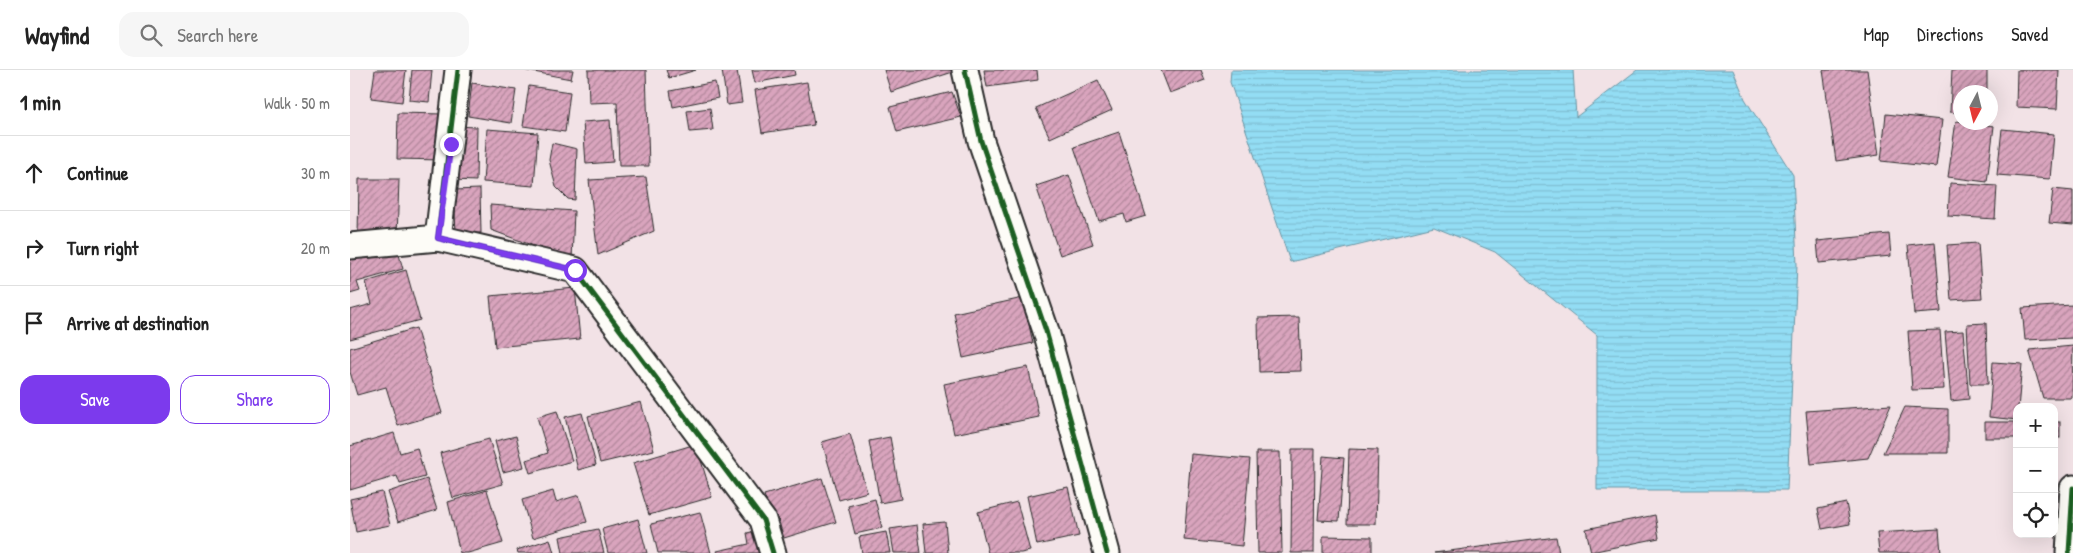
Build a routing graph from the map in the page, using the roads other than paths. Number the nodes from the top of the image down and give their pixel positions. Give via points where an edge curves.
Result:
1 (458, 70) edge
2 (965, 70) edge
3 (438, 238) junction
4 (350, 246) edge
5 (2073, 488) edge
6 (773, 553) edge
7 (1107, 553) edge
8 (2069, 553) edge

1 - 3 street
2 - 7 street via 981,141 1046,331
3 - 4 street
3 - 6 street via 575,270 763,520
5 - 8 street

